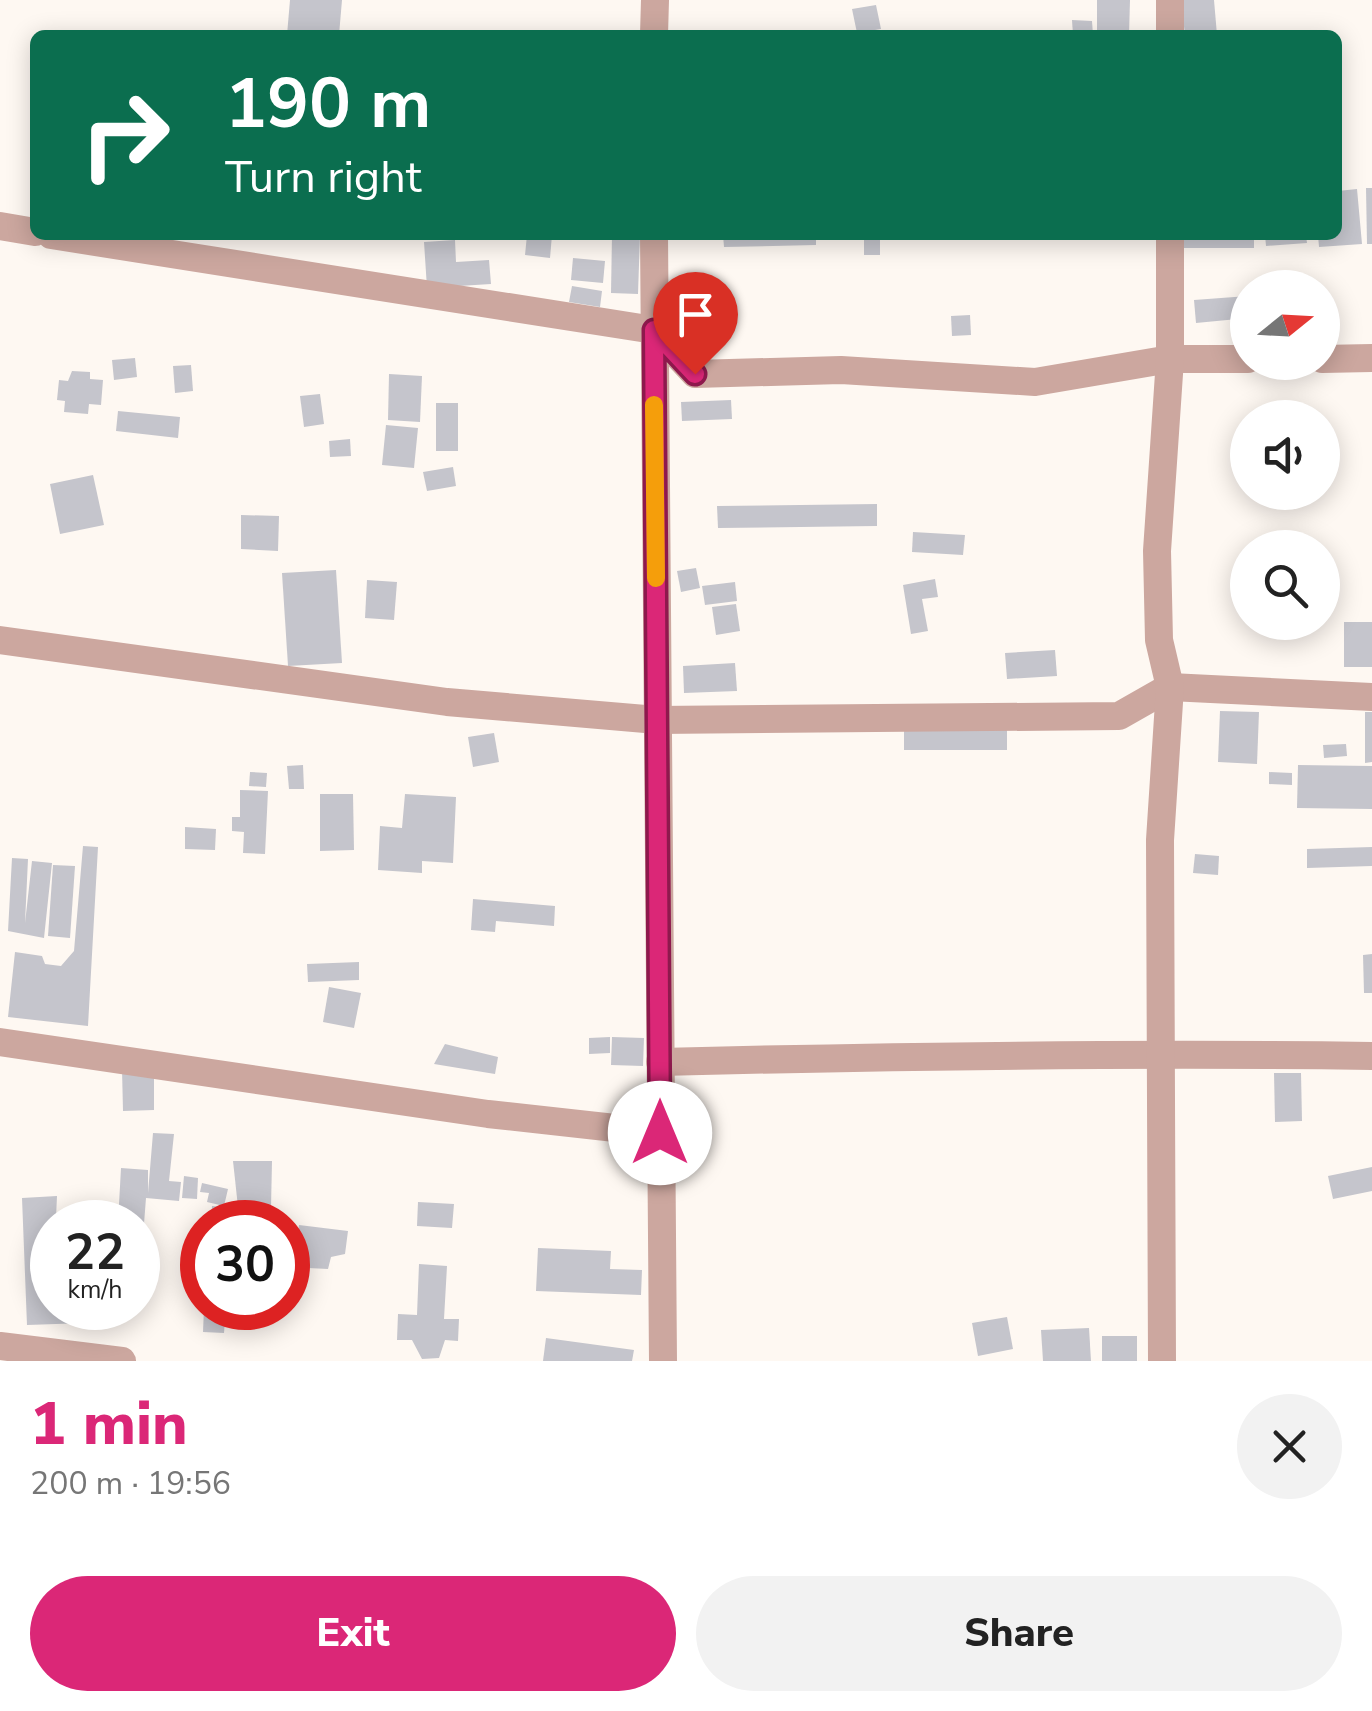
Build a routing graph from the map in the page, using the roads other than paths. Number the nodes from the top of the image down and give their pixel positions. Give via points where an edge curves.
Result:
1 (655, 0) edge
2 (1170, 0) edge
3 (654, 30) edge
4 (1170, 30) edge
5 (0, 226) edge
6 (30, 231) edge
7 (83, 240) edge
8 (654, 240) edge
9 (1170, 240) edge
10 (654, 330) junction
11 (1340, 358) edge
12 (1372, 358) edge
13 (1170, 359) junction
14 (1230, 359) edge
15 (0, 640) edge
16 (1170, 686) junction
17 (1372, 697) edge
18 (657, 720) junction
19 (0, 1042) edge
20 (1161, 1054) junction
21 (1372, 1056) edge
22 (660, 1062) junction
23 (660, 1133) junction
24 (0, 1346) edge
25 (122, 1361) edge
26 (663, 1361) edge
27 (1162, 1361) edge

1 - 3 street
2 - 4 street
5 - 6 street
7 - 10 street
8 - 10 street
9 - 13 street
10 - 13 street via 695,374 841,370 1035,382
10 - 18 street
11 - 12 street
13 - 14 street
13 - 16 street via 1158,552 1159,640
15 - 18 street via 448,702
16 - 17 street
16 - 18 street via 1119,716
16 - 20 street via 1160,840
18 - 22 street
19 - 23 street
20 - 21 street
20 - 22 street
20 - 27 street
22 - 23 street
23 - 26 street
24 - 25 street

